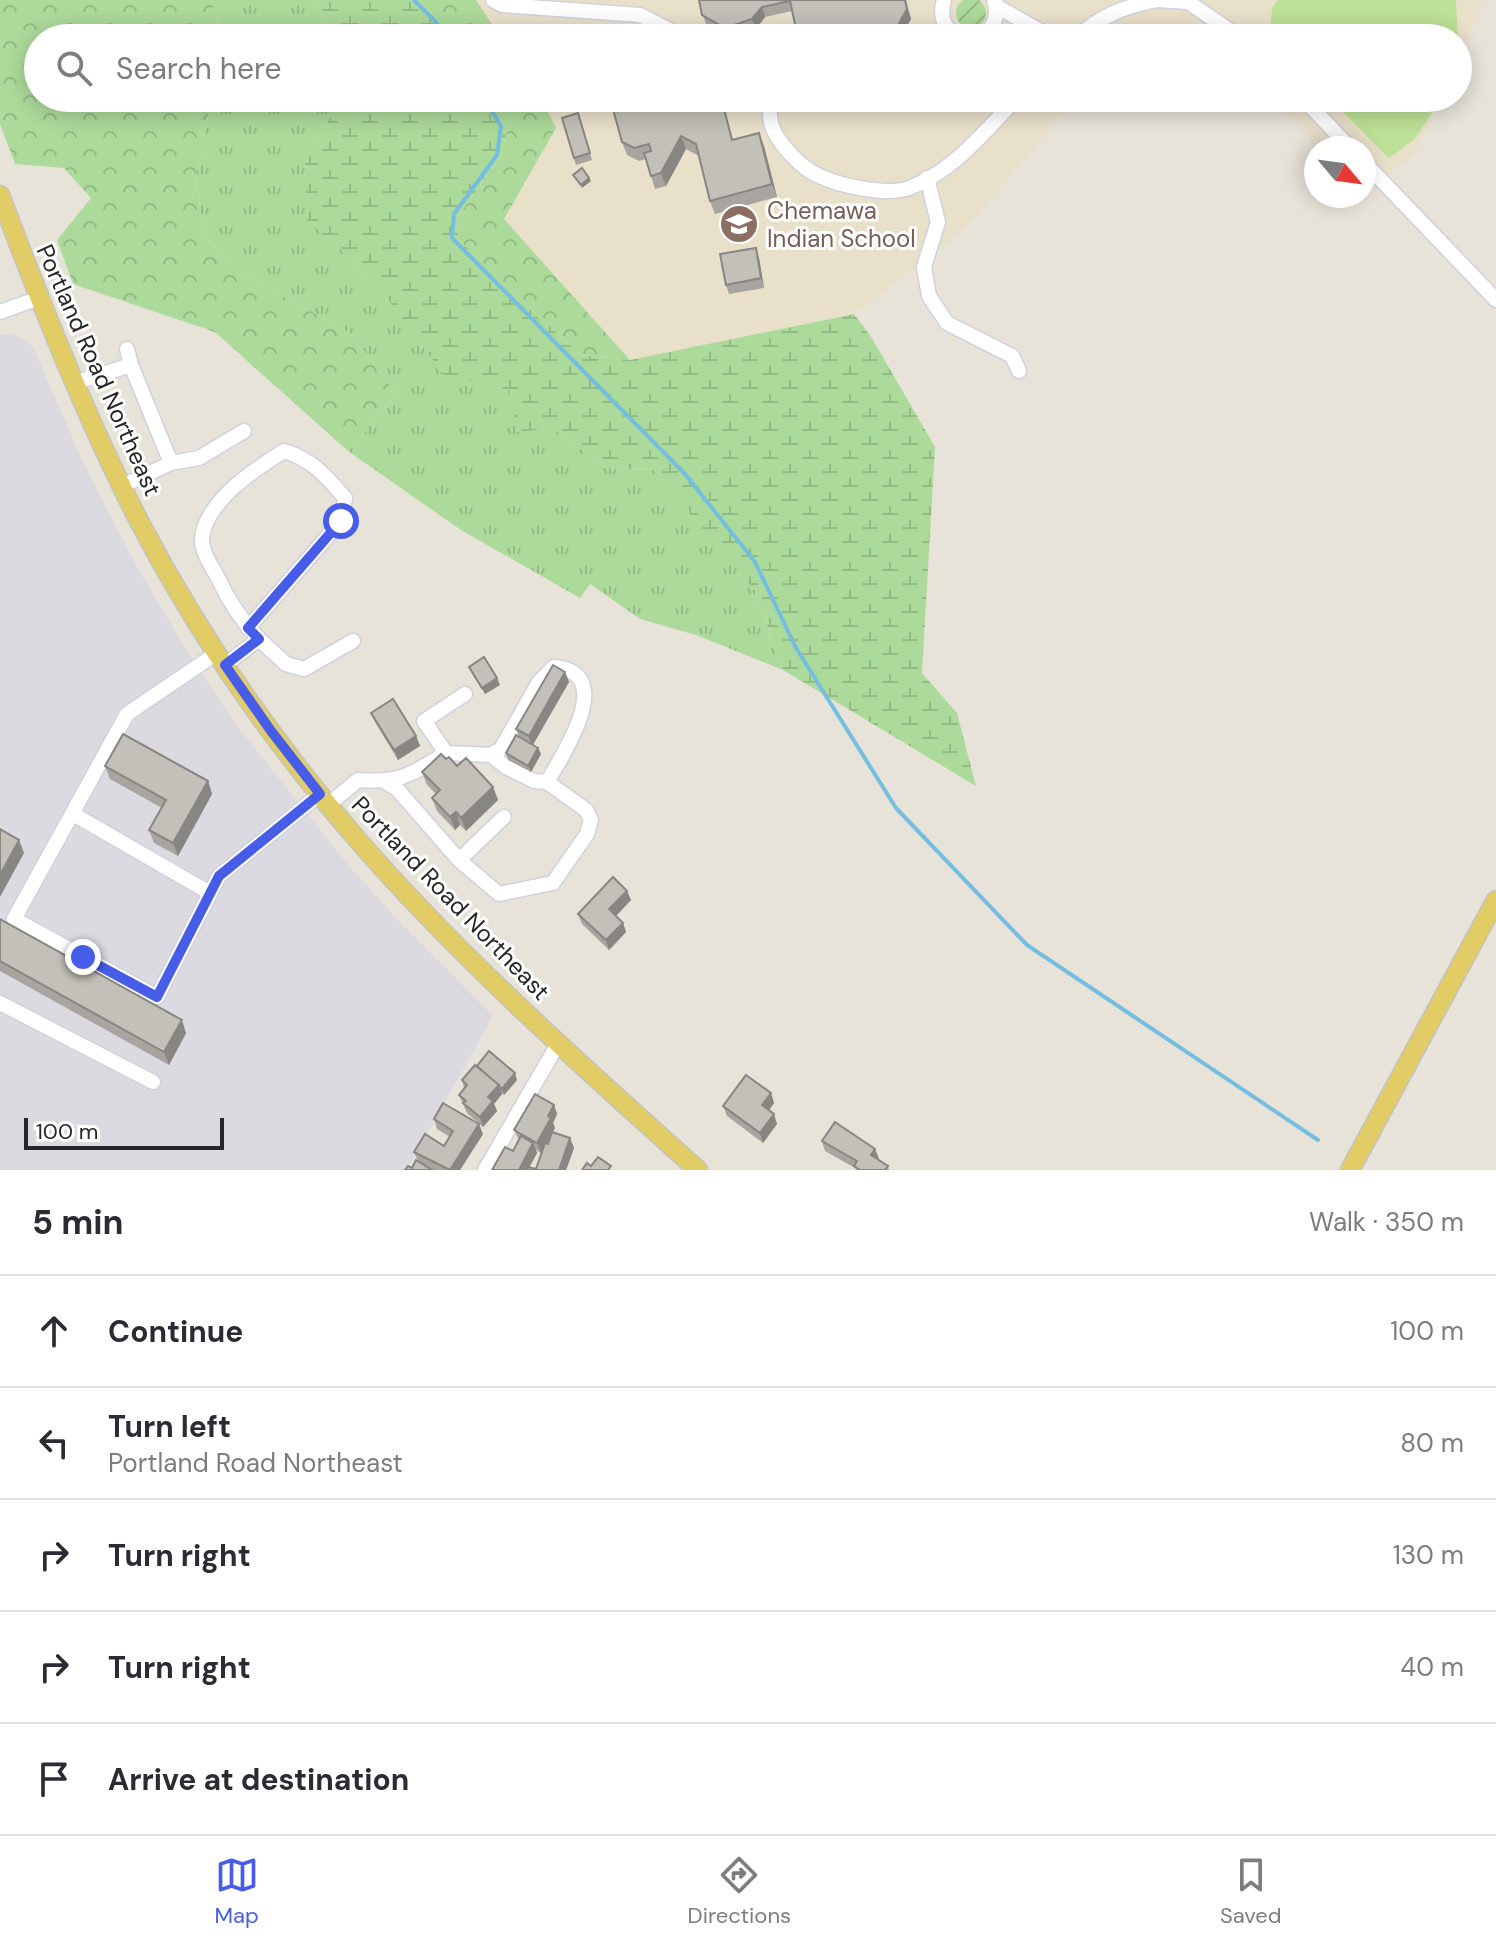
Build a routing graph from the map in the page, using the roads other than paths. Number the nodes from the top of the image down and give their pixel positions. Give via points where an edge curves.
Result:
1 (493, 0) edge
2 (944, 0) edge
3 (1158, 0) edge
4 (995, 3) edge
5 (658, 24) edge
6 (944, 24) edge
7 (993, 24) edge
8 (1030, 24) edge
9 (1092, 24) edge
10 (1220, 24) edge
11 (771, 112) edge
12 (1003, 112) edge
13 (1316, 112) edge
14 (1339, 136) edge
15 (1376, 175) edge
16 (927, 178) junction
17 (0, 195) edge
18 (39, 298) junction
19 (1496, 300) edge
20 (0, 312) edge
21 (127, 349) dead end
22 (131, 365) junction
23 (1019, 371) dead end
24 (74, 383) junction
25 (244, 431) dead end
26 (171, 463) junction
27 (122, 486) junction
28 (254, 633) junction
29 (353, 641) dead end
30 (221, 659) junction
31 (465, 694) dead end
32 (446, 753) junction
33 (491, 755) junction
34 (386, 782) junction
35 (547, 782) junction
36 (324, 800) junction
37 (73, 814) junction
38 (504, 817) dead end
39 (459, 860) junction
40 (210, 893) junction
41 (1496, 900) edge
42 (0, 1003) edge
43 (558, 1044) junction
44 (153, 1082) dead end
45 (485, 1170) edge
46 (698, 1170) edge
47 (1350, 1170) edge

1 - 5 street via 502,5 640,15
2 - 6 street
3 - 9 street via 1129,6
3 - 10 street via 1188,2
4 - 7 street
4 - 8 street
11 - 16 street via 771,124 787,150 817,175 891,191
12 - 16 street via 958,158
13 - 14 street
15 - 19 street
16 - 23 street via 938,222 924,267 929,296 947,323 1012,356
17 - 18 main road, Portland Road Northeast
18 - 20 street
18 - 24 main road, Portland Road Northeast
21 - 22 street
22 - 24 street
22 - 26 street
24 - 27 main road, Portland Road Northeast
25 - 26 street via 199,458
26 - 27 street
27 - 30 main road, Portland Road Northeast
28 - 28 street via 236,614 202,540 208,517 249,473 284,451 322,471 345,498 341,521
28 - 29 street via 286,664 304,669
28 - 30 street
30 - 36 main road, Portland Road Northeast
30 - 37 street via 127,714
31 - 32 street via 424,721
32 - 33 street
32 - 34 street via 403,779
33 - 35 street via 534,781
33 - 35 street via 501,749 539,682 554,667 565,668 577,675 586,697 572,741
34 - 36 street via 358,780
34 - 39 street
35 - 39 street via 586,810 591,820 553,883 499,894
36 - 40 street via 219,876
36 - 43 main road, Portland Road Northeast via 412,899
37 - 40 street
37 - 40 street via 14,919 157,997
38 - 39 street
41 - 47 main road
42 - 44 street
43 - 45 street
43 - 46 main road, Portland Road Northeast

